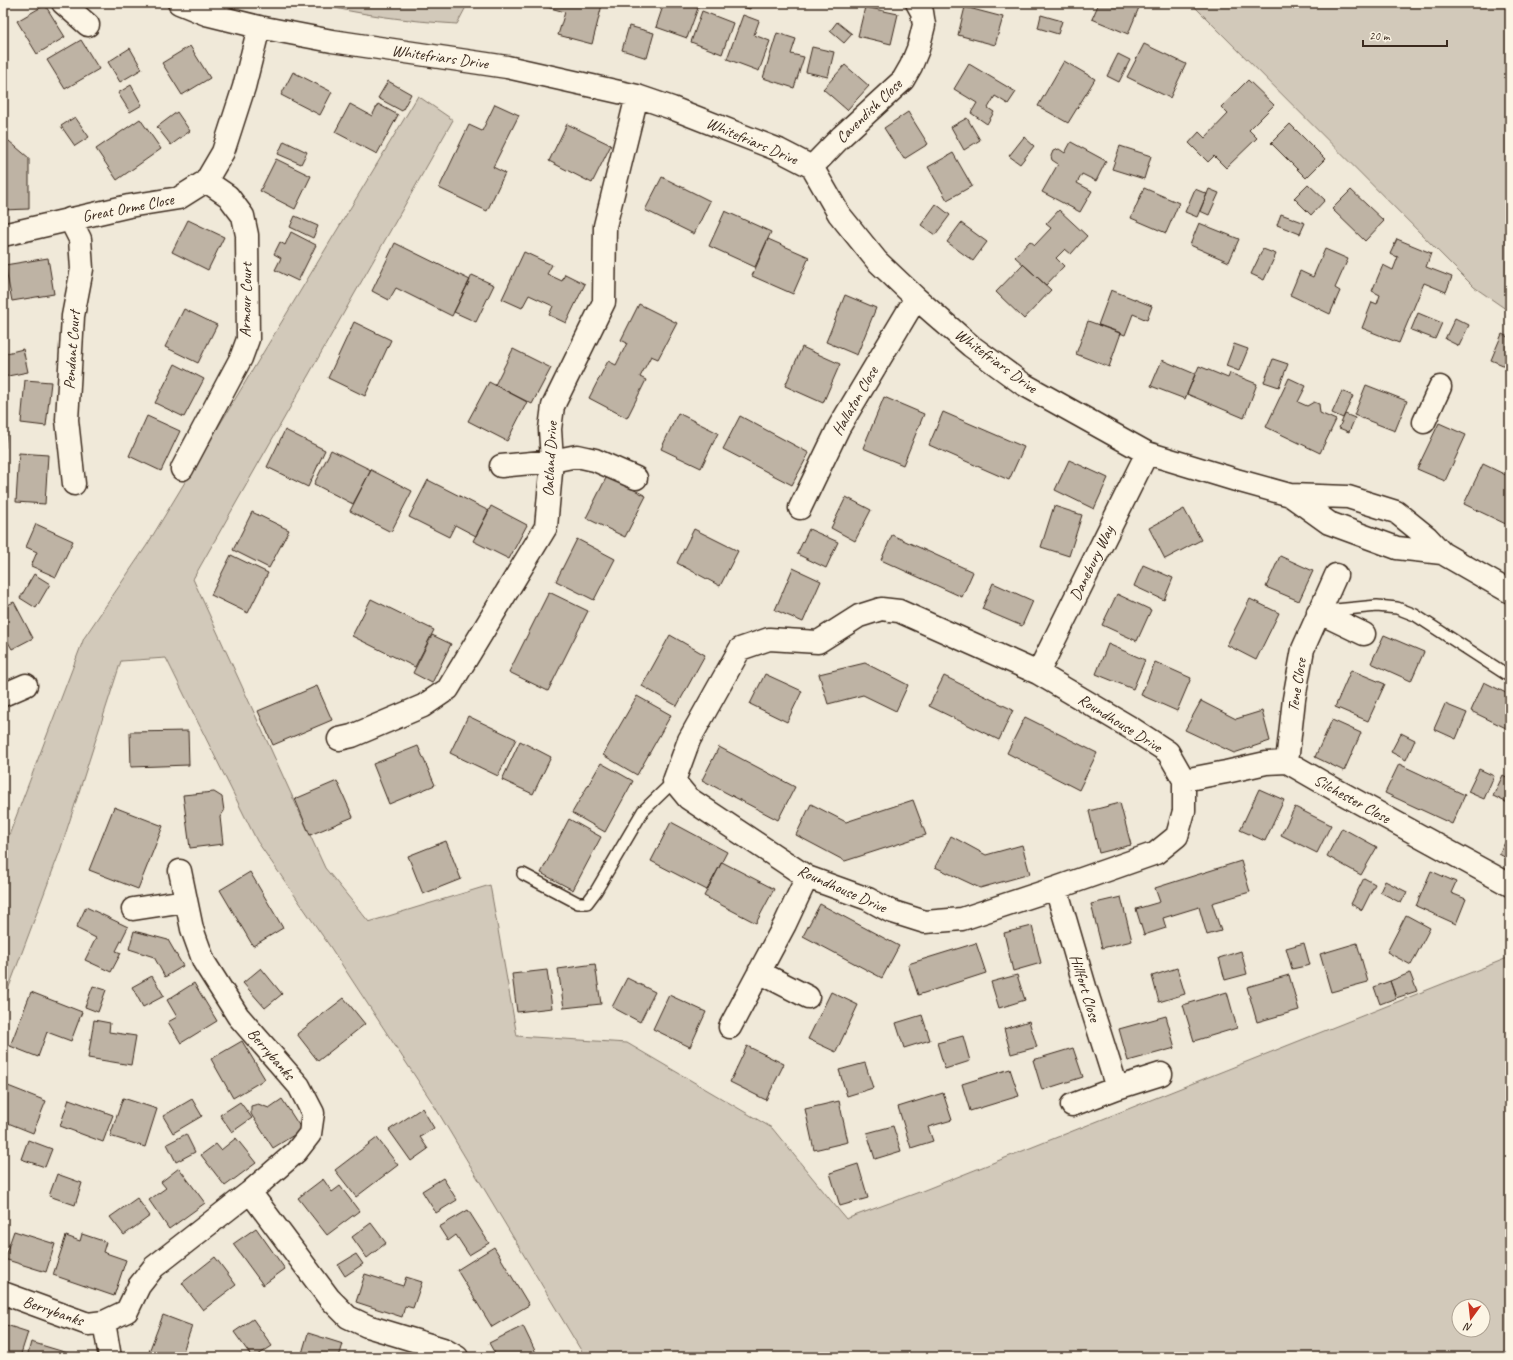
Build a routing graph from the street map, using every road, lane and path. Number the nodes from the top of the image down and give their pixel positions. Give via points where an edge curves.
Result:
1 (63, 3) edge
2 (179, 3) edge
3 (917, 3) edge
4 (88, 25) dead end
5 (259, 27) junction
6 (637, 96) junction
7 (812, 167) junction
8 (206, 181) junction
9 (70, 219) junction
10 (3, 235) edge
11 (916, 298) junction
12 (1440, 387) dead end
13 (1424, 422) dead end
14 (1147, 453) junction
15 (552, 461) junction
16 (501, 466) dead end
17 (182, 469) dead end
18 (636, 478) dead end
19 (74, 484) dead end
20 (1290, 495) junction
21 (800, 508) dead end
22 (1442, 554) junction
23 (1336, 575) dead end
24 (1510, 592) edge
25 (1318, 612) junction
26 (1364, 634) dead end
27 (1038, 673) junction
28 (1509, 676) edge
29 (26, 685) dead end
30 (3, 695) edge
31 (339, 739) dead end
32 (1287, 762) junction
33 (1184, 780) junction
34 (674, 781) junction
35 (180, 871) dead end
36 (523, 874) dead end
37 (807, 877) junction
38 (1510, 885) edge
39 (1056, 888) junction
40 (185, 901) junction
41 (133, 909) dead end
42 (759, 972) junction
43 (808, 997) dead end
44 (730, 1027) dead end
45 (1161, 1074) dead end
46 (1117, 1088) junction
47 (1072, 1105) dead end
48 (250, 1192) junction
49 (3, 1294) edge
50 (104, 1322) junction
51 (110, 1357) edge
52 (456, 1357) edge

1 - 4 street
2 - 5 street, Whitefriars Drive via 206,14
3 - 7 street, Cavendish Close via 922,12 924,25 918,49 903,80
5 - 6 street, Whitefriars Drive via 332,41 507,67
5 - 8 street, Great Orme Close via 244,87 223,152
6 - 7 street, Whitefriars Drive via 779,150
6 - 15 street, Oatland Drive via 605,226 604,302 553,406 550,429
7 - 11 street, Whitefriars Drive via 839,214 877,261
8 - 9 street, Great Orme Close via 179,198
8 - 17 street, Armour Court via 228,196 243,216 247,235 248,339 241,358
9 - 10 street, Great Orme Close
9 - 19 street, Pendant Court via 80,239 82,269 73,316 67,420
11 - 14 street, Whitefriars Drive via 971,346 1023,384
11 - 21 street, Hallaton Close via 839,427
12 - 13 street
14 - 20 street, Whitefriars Drive
14 - 27 street, Danebury Way
15 - 16 street
15 - 18 street via 577,456 595,460
15 - 31 street, Oatland Drive via 546,527 448,689 423,706
20 - 22 street, Whitefriars Drive via 1329,523 1396,548
20 - 22 street, Whitefriars Drive via 1348,497 1396,512 1428,537
22 - 24 street, Whitefriars Drive
23 - 25 street, Tene Close
25 - 26 street
25 - 28 lane via 1377,606 1397,608 1415,615
25 - 32 street, Tene Close via 1303,649
27 - 33 street, Roundhouse Drive via 1168,752
27 - 34 street, Roundhouse Drive via 899,611 881,609 859,616 818,642 769,639 740,649 689,740
29 - 30 street
32 - 33 street via 1266,763
32 - 38 street, Silchester Close
33 - 39 street, Roundhouse Drive via 1184,811 1178,836 1156,853
34 - 36 lane via 643,811 587,903 578,903
34 - 37 street, Roundhouse Drive via 688,798
35 - 40 street, Berrybanks
37 - 39 street, Roundhouse Drive via 868,899 890,911 925,922 962,919
37 - 42 street
39 - 46 street, Hillfort Close via 1084,987
40 - 41 street
40 - 48 street, Berrybanks via 204,962 238,1016 299,1086 313,1113 310,1134 296,1152
42 - 43 street
42 - 44 street
45 - 46 street
46 - 47 street
48 - 50 street, Berrybanks via 154,1267 139,1286 127,1311
48 - 52 street via 329,1298 348,1317 367,1326 443,1349
49 - 50 street, Berrybanks via 88,1324
50 - 51 street, Berrybanks

